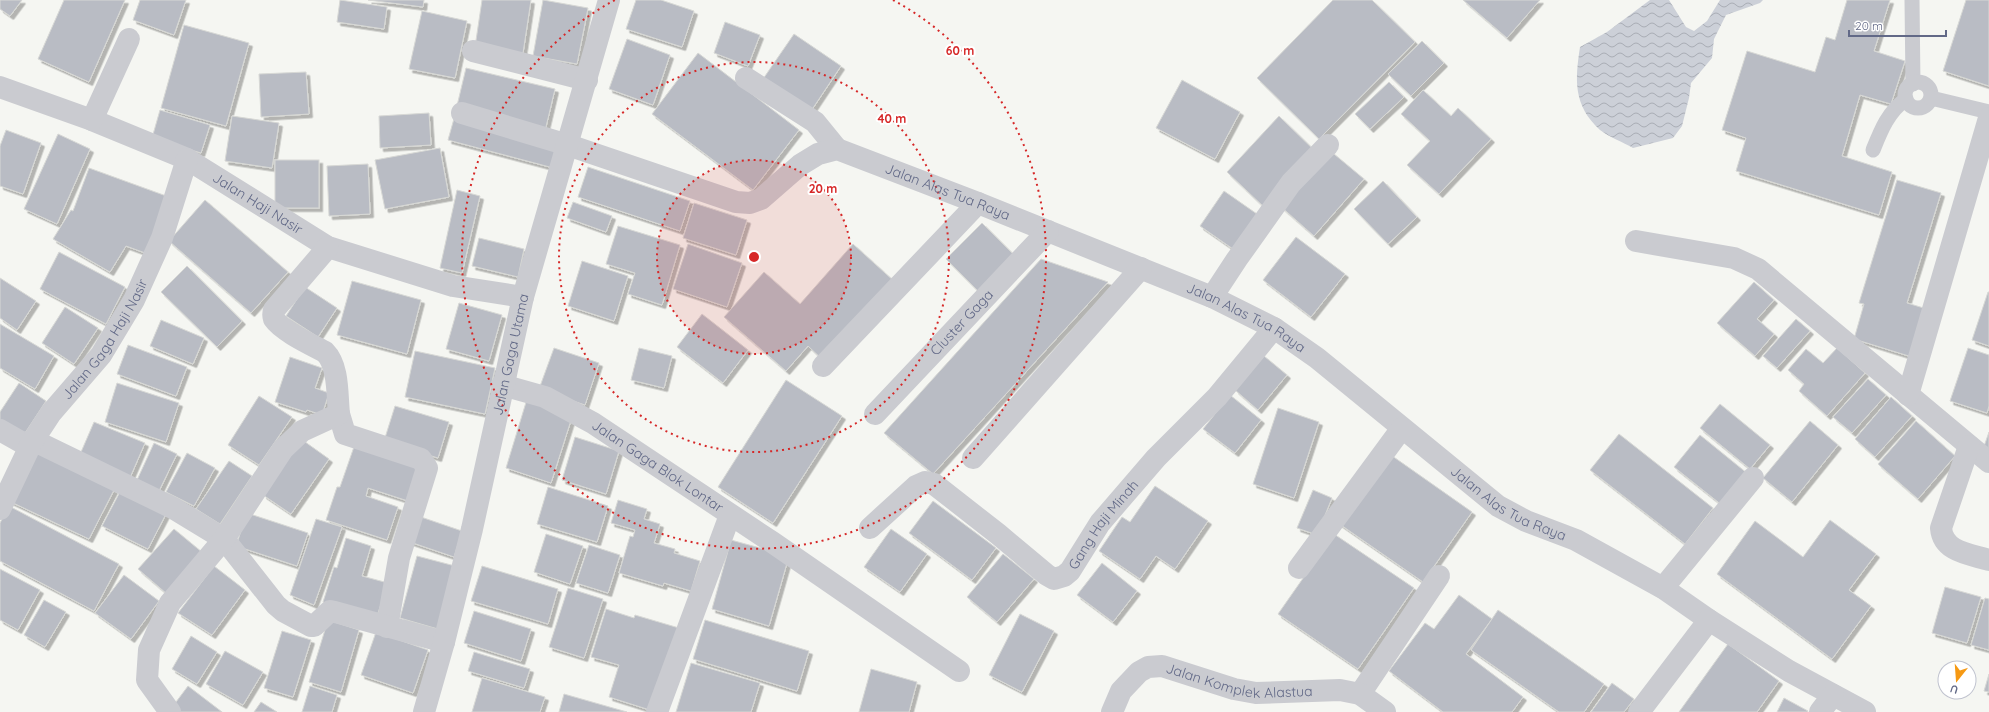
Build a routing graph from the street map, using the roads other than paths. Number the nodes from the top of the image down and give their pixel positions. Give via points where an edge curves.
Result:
1 (609, 0) edge
2 (1912, 0) edge
3 (129, 39) dead end
4 (473, 51) dead end
5 (746, 78) dead end
6 (587, 80) junction
7 (1913, 84) junction
8 (0, 87) edge
9 (1931, 98) junction
10 (1906, 99) junction
11 (1989, 112) edge
12 (462, 113) dead end
13 (1989, 118) edge
14 (92, 120) junction
15 (568, 145) junction
16 (1328, 146) dead end
17 (837, 150) junction
18 (1873, 150) dead end
19 (187, 159) junction
20 (978, 203) junction
21 (1048, 231) junction
22 (1636, 241) dead end
23 (328, 247) junction
24 (1141, 268) junction
25 (1212, 297) junction
26 (523, 298) junction
27 (1274, 328) junction
28 (824, 366) dead end
29 (502, 385) junction
30 (1908, 395) junction
31 (339, 414) junction
32 (875, 414) dead end
33 (1402, 428) junction
34 (0, 430) edge
35 (32, 442) junction
36 (1969, 446) junction
37 (973, 458) dead end
38 (1989, 462) edge
39 (1753, 478) dead end
40 (0, 509) edge
41 (730, 515) junction
42 (870, 528) dead end
43 (224, 539) junction
44 (1989, 560) edge
45 (1298, 568) dead end
46 (1439, 576) dead end
47 (1663, 588) junction
48 (1709, 620) junction
49 (387, 626) junction
50 (444, 642) junction
51 (959, 671) dead end
52 (1360, 694) junction
53 (1833, 695) junction
54 (170, 712) edge
55 (424, 712) edge
56 (657, 712) edge
57 (1112, 712) edge
58 (1385, 712) edge
59 (1639, 712) edge
60 (1820, 712) edge
61 (1865, 712) edge

1 - 6 street, Jalan Gaga Utama
2 - 7 lane
3 - 14 street
4 - 6 street
5 - 17 street via 815,122
6 - 15 street, Jalan Gaga Utama
7 - 9 lane via 1926,85
7 - 10 lane via 1907,90
8 - 14 street, Jalan Haji Nasir
9 - 10 lane via 1926,106 1916,108 1908,104
9 - 11 lane
10 - 18 lane via 1883,124
12 - 15 street
13 - 30 street
14 - 19 street, Jalan Haji Nasir
15 - 17 street via 736,202 750,203 761,199 800,164 818,154
15 - 26 street, Jalan Gaga Utama
16 - 25 street via 1291,183
17 - 20 street, Jalan Alas Tua Raya
19 - 23 street, Jalan Haji Nasir
19 - 35 street, Jalan Gaga Haji Nasir via 162,238 134,300 101,355 51,413
20 - 21 street, Jalan Alas Tua Raya
20 - 28 street
21 - 24 street, Jalan Alas Tua Raya
21 - 32 street, Cluster Gaga
22 - 30 street via 1734,258 1758,269
23 - 26 street, Jalan Haji Nasir via 453,286
23 - 31 street via 273,314 281,326 330,357 334,367
24 - 25 street, Jalan Alas Tua Raya
24 - 37 street
25 - 27 street, Jalan Alas Tua Raya
26 - 29 street, Jalan Gaga Utama
27 - 33 street, Jalan Alas Tua Raya via 1317,358
27 - 42 street, Gang Haji Minah via 1217,397 1156,458 1100,523 1070,571 1064,576 1054,578 1047,575 934,484 925,482 916,486
29 - 41 street, Jalan Gaga Blok Lontar via 545,397 593,422
29 - 50 street, Jalan Gaga Utama via 472,529
30 - 36 street
31 - 43 street via 302,431 284,449
31 - 49 street via 345,434 421,459 427,468 399,558
33 - 45 street
33 - 47 street, Jalan Alas Tua Raya via 1498,506 1526,521 1576,540
34 - 35 street via 21,442
35 - 40 street, Jalan Gaga Haji Nasir
35 - 43 street via 39,442 173,508
36 - 38 street
36 - 44 street via 1941,528 1942,534 1944,541 1953,549
39 - 47 street
41 - 51 street
41 - 56 street, Jalan Gaga Blok Lontar
43 - 49 street via 283,611 311,626 330,611
43 - 54 street via 170,603 149,650 147,680
46 - 52 street
47 - 48 street, Jalan Alas Tua Raya
48 - 53 street, Jalan Alas Tua Raya via 1789,671
48 - 59 street
49 - 50 street
50 - 55 street, Jalan Gaga Utama
52 - 57 street, Jalan Komplek Alastua via 1340,690 1256,693 1234,689 1162,666 1148,667 1138,672 1122,691
52 - 58 street, Jalan Komplek Alastua
53 - 60 street
53 - 61 street, Jalan Alas Tua Raya

